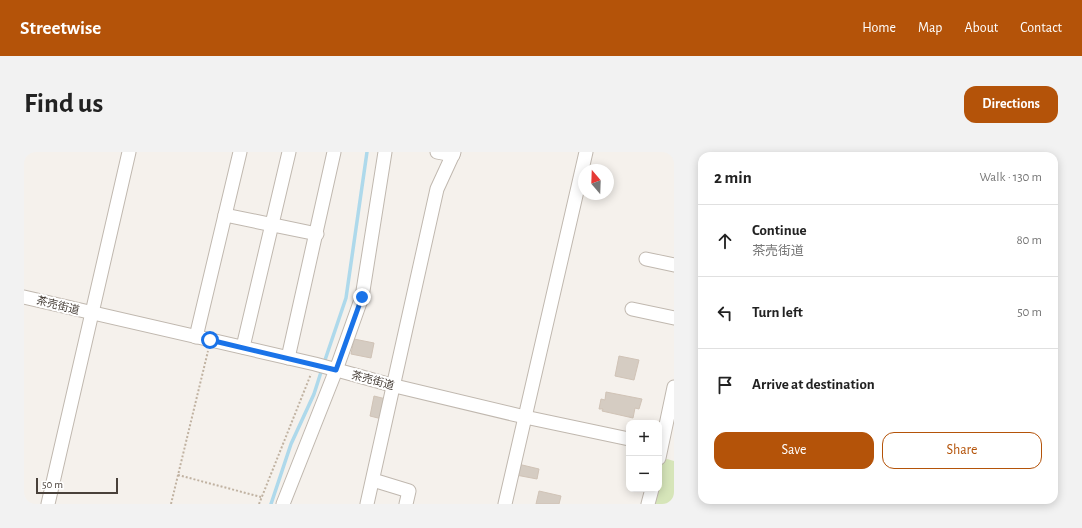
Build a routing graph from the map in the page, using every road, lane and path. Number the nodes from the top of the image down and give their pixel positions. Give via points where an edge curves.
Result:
1 (129, 152) edge
2 (240, 152) edge
3 (289, 152) edge
4 (334, 152) edge
5 (385, 152) edge
6 (437, 152) edge
7 (586, 152) edge
8 (454, 154) edge
9 (225, 215) junction
10 (272, 224) junction
11 (317, 234) junction
12 (646, 259) dead end
13 (674, 265) edge
14 (24, 297) edge
15 (632, 309) dead end
16 (92, 314) junction
17 (674, 318) edge
18 (196, 337) junction
19 (210, 340) junction
20 (243, 347) junction
21 (288, 358) junction
22 (315, 364) junction
23 (334, 369) junction
24 (394, 386) junction
25 (674, 387) edge
26 (525, 417) junction
27 (626, 438) edge
28 (663, 450) edge
29 (178, 475) junction
30 (373, 480) junction
31 (651, 492) edge
32 (261, 497) junction
33 (48, 504) edge
34 (171, 504) edge
35 (259, 504) edge
36 (284, 504) edge
37 (367, 504) edge
38 (406, 504) edge
39 (505, 504) edge
40 (648, 504) edge

1 - 16 street
2 - 9 street
3 - 10 street
4 - 11 street
5 - 23 street via 362,297
6 - 8 street
7 - 26 street
8 - 24 street via 437,189
9 - 10 street
9 - 18 street
10 - 11 street
10 - 20 street
11 - 21 street
12 - 13 street
14 - 16 street, 茶売街道
15 - 17 street
16 - 18 street, 茶売街道
16 - 33 street
18 - 19 street, 茶売街道
19 - 20 street, 茶売街道
19 - 29 path
20 - 21 street, 茶売街道
21 - 22 street, 茶売街道
22 - 23 street, 茶売街道
22 - 32 path
23 - 24 street, 茶売街道
23 - 36 street
24 - 26 street, 茶売街道
24 - 30 street
25 - 28 street
26 - 27 street, 茶売街道
26 - 39 street
29 - 32 path
29 - 34 path
30 - 37 street
30 - 38 street via 409,491
31 - 40 street
32 - 35 path

